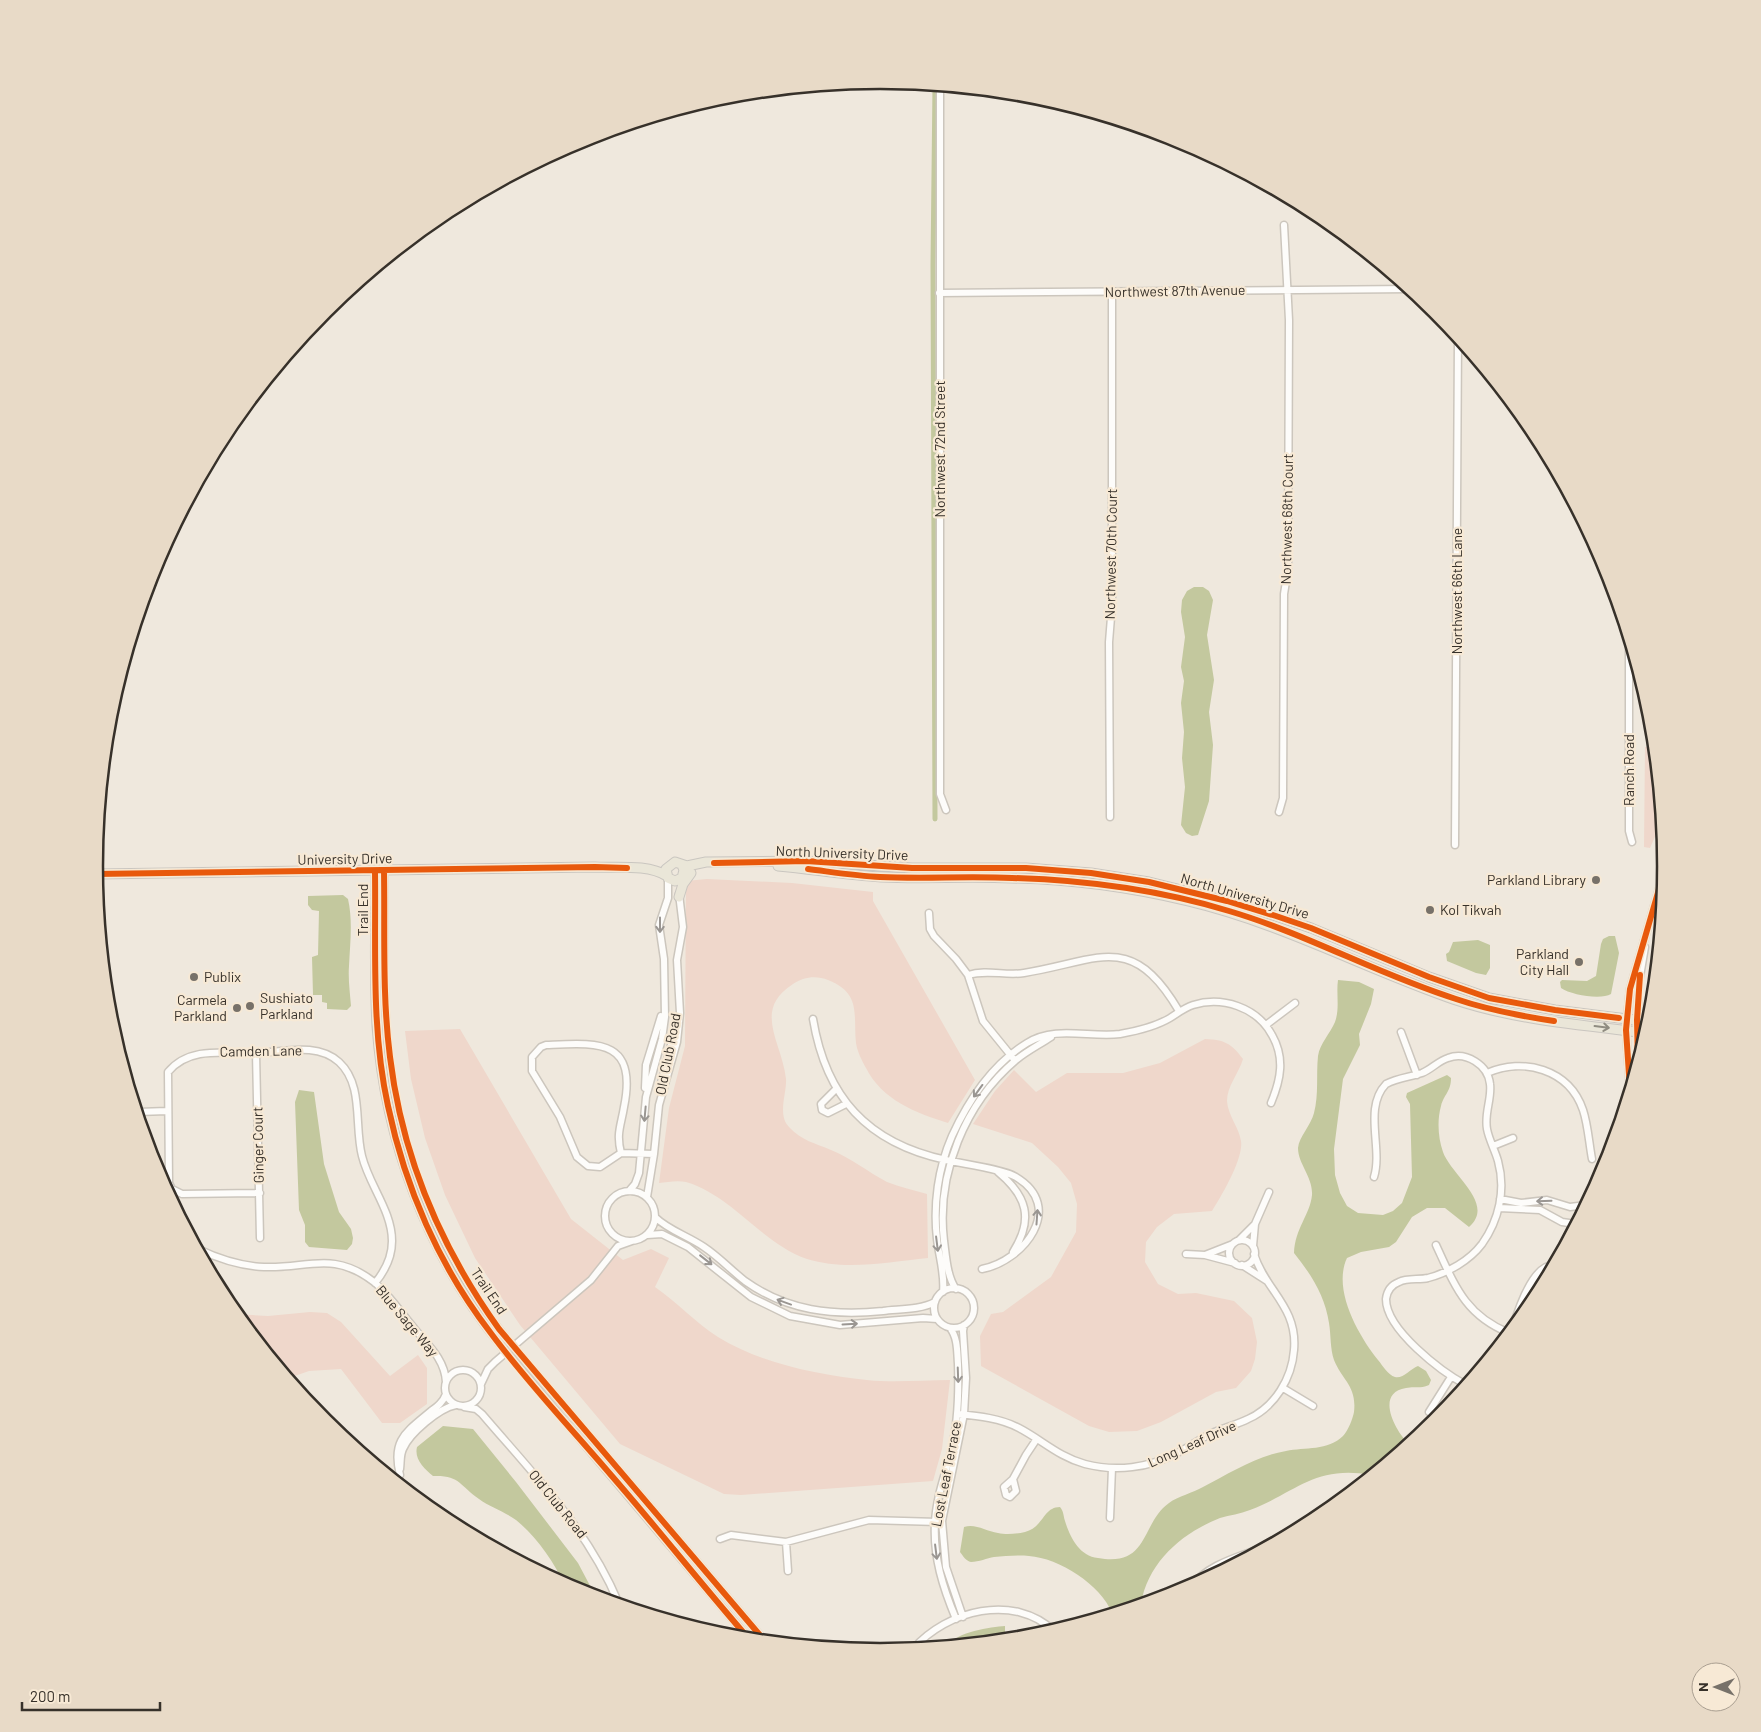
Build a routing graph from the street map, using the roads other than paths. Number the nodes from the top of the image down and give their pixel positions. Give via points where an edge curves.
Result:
1 (940, 91) edge
2 (1284, 225) dead end
3 (1401, 289) edge
4 (1287, 290) junction
5 (1112, 292) junction
6 (940, 293) junction
7 (1458, 346) edge
8 (1629, 658) edge
9 (946, 810) dead end
10 (1279, 812) dead end
11 (1110, 816) dead end
12 (1632, 842) dead end
13 (1455, 845) dead end
14 (714, 863) junction
15 (760, 863) junction
16 (670, 864) junction
17 (682, 865) junction
18 (595, 867) junction
19 (380, 871) junction
20 (690, 873) junction
21 (103, 874) edge
22 (668, 877) junction
23 (681, 879) junction
24 (1188, 890) junction
25 (1657, 895) edge
26 (680, 897) junction
27 (1185, 900) junction
28 (929, 913) dead end
29 (1650, 918) junction
30 (968, 975) junction
31 (664, 984) junction
32 (677, 984) junction
33 (1295, 1003) dead end
34 (664, 1004) junction
35 (678, 1004) junction
36 (1179, 1011) junction
37 (1626, 1018) junction
38 (813, 1019) dead end
39 (1637, 1020) junction
40 (1642, 1021) edge
41 (1266, 1025) junction
42 (1626, 1030) junction
43 (1400, 1032) dead end
44 (1637, 1032) junction
45 (1054, 1035) junction
46 (1637, 1041) edge
47 (256, 1053) junction
48 (1010, 1055) junction
49 (1015, 1060) junction
50 (1488, 1072) junction
51 (652, 1074) junction
52 (1629, 1074) edge
53 (1417, 1075) junction
54 (663, 1078) junction
55 (836, 1089) junction
56 (646, 1097) junction
57 (1271, 1103) dead end
58 (846, 1104) junction
59 (659, 1105) junction
60 (167, 1111) junction
61 (143, 1112) edge
62 (1513, 1138) dead end
63 (1493, 1146) junction
64 (621, 1152) junction
65 (641, 1153) junction
66 (654, 1154) junction
67 (1592, 1159) dead end
68 (948, 1161) junction
69 (997, 1172) junction
70 (1374, 1177) dead end
71 (169, 1178) edge
72 (174, 1189) edge
73 (629, 1191) junction
74 (1269, 1192) dead end
75 (260, 1193) junction
76 (647, 1197) junction
77 (1500, 1199) junction
78 (1580, 1206) edge
79 (1499, 1208) junction
80 (656, 1217) junction
81 (1571, 1223) edge
82 (1254, 1224) junction
83 (610, 1232) junction
84 (647, 1235) junction
85 (260, 1238) dead end
86 (693, 1240) junction
87 (632, 1241) junction
88 (1236, 1242) junction
89 (1436, 1245) dead end
90 (1253, 1246) junction
91 (688, 1247) junction
92 (205, 1252) edge
93 (612, 1253) junction
94 (1186, 1254) dead end
95 (1254, 1254) junction
96 (1011, 1255) junction
97 (1205, 1255) junction
98 (1239, 1264) junction
99 (1546, 1268) edge
100 (982, 1269) dead end
101 (1448, 1270) junction
102 (375, 1283) junction
103 (1270, 1283) junction
104 (956, 1288) junction
105 (943, 1292) junction
106 (935, 1302) junction
107 (1519, 1308) edge
108 (937, 1318) junction
109 (964, 1325) junction
110 (950, 1328) junction
111 (1505, 1329) edge
112 (442, 1363) junction
113 (488, 1369) junction
114 (462, 1370) junction
115 (471, 1372) junction
116 (1451, 1377) junction
117 (446, 1382) junction
118 (1461, 1382) edge
119 (481, 1384) junction
120 (1283, 1388) junction
121 (446, 1394) junction
122 (480, 1396) junction
123 (456, 1405) junction
124 (1313, 1406) dead end
125 (464, 1407) junction
126 (1429, 1412) dead end
127 (482, 1414) junction
128 (961, 1414) junction
129 (1036, 1440) junction
130 (1112, 1468) junction
131 (1013, 1479) dead end
132 (1110, 1518) dead end
133 (938, 1522) junction
134 (720, 1539) dead end
135 (786, 1542) junction
136 (1227, 1562) edge
137 (1208, 1570) edge
138 (788, 1571) dead end
139 (616, 1596) edge
140 (959, 1618) junction
141 (1046, 1625) edge
142 (742, 1630) edge
143 (758, 1633) edge
144 (922, 1642) edge

1 - 6 street, Northwest 72nd Street
2 - 4 street, Northwest 68th Court
3 - 4 street, Northwest 87th Avenue
4 - 5 street, Northwest 87th Avenue
4 - 10 street, Northwest 68th Court via 1288,569 1284,594 1283,798
5 - 6 street, Northwest 87th Avenue
5 - 11 street, Northwest 70th Court
6 - 9 street, Northwest 72nd Street via 940,794
7 - 13 street, Northwest 66th Lane
8 - 12 street, Ranch Road via 1629,831
14 - 15 main road, North University Drive
14 - 17 main road
14 - 20 main road
15 - 24 main road, North University Drive via 806,861 912,868 1044,869 1091,873
15 - 27 main road, North University Drive via 880,877 1072,881
16 - 17 main road
16 - 18 main road, University Drive
16 - 22 main road via 666,869
17 - 23 main road via 684,873
18 - 19 main road, University Drive
18 - 22 main road, University Drive via 657,870
19 - 21 main road, University Drive
19 - 142 street, Trail End, bridge via 376,1026 382,1071 395,1137 434,1242 467,1299 500,1345
19 - 143 street, Trail End, bridge via 387,1032 392,1072 417,1174 443,1238 478,1300 507,1338
20 - 23 main road
20 - 26 main road
22 - 23 main road via 675,881
22 -> 31 street, Old Club Road via 668,898 659,925
23 - 26 street, Old Club Road
24 - 27 main road
24 - 37 main road, North University Drive via 1311,928 1489,998
25 - 29 street
26 - 32 street, Old Club Road via 683,927 677,960
27 -> 42 main road, North University Drive via 1230,911 1292,933 1430,990 1491,1010
28 - 30 street via 934,936
29 - 37 street via 1635,966
29 - 39 street via 1641,964
30 - 36 street via 984,971 1011,975 1093,958 1123,959 1148,970 1159,980
30 - 48 street via 982,1021
31 - 32 street
31 - 34 street, Old Club Road
32 - 35 street, Old Club Road
33 - 41 street
34 - 51 street, Old Club Road via 662,1039
34 - 56 street, Old Club Road via 646,1065
35 - 54 street, Old Club Road
35 - 59 street, Old Club Road via 677,1042
36 - 41 street via 1201,1003 1221,1002 1241,1007
36 - 45 street via 1138,1031
37 - 39 main road, North University Drive
37 - 42 street
38 - 55 street via 818,1047
39 - 40 main road, North University Drive
39 - 44 street
41 - 57 street via 1276,1043 1281,1064 1279,1084
42 - 44 main road, North University Drive
42 - 52 street
43 - 53 street
44 - 46 street
45 - 48 street via 1040,1037
45 - 49 street
47 - 60 street, Camden Lane via 213,1052 180,1062 168,1072
47 - 75 street, Ginger Court
47 - 102 street, Camden Lane via 323,1052 339,1062 354,1085 362,1156 391,1232 388,1263
48 - 49 street
48 -> 68 street via 976,1093 962,1116
49 - 68 street via 981,1098
50 - 53 street via 1474,1060 1458,1056
50 - 63 street via 1490,1092 1486,1126
50 - 67 street via 1512,1065 1535,1066 1565,1083 1583,1109
51 - 54 street
51 - 56 street, Old Club Road
53 - 70 street via 1392,1081 1381,1090 1374,1125 1378,1156
54 - 59 street, Old Club Road
55 - 58 street
55 - 58 street via 821,1104 822,1110 828,1113
56 -> 65 street, Old Club Road
58 - 68 street via 888,1140
59 - 66 street, Old Club Road
60 - 61 street
60 - 71 street
62 - 63 street
63 - 77 street via 1501,1176
64 - 64 street via 617,1134 626,1090 620,1057 599,1044 546,1045 541,1048 532,1057 532,1071 560,1117 577,1157 588,1166 600,1167
64 - 65 street
65 - 66 street
65 - 73 street, Old Club Road via 639,1174
66 - 76 street, Old Club Road
68 - 69 street
68 - 104 street via 943,1232 951,1278
68 -> 105 street via 936,1210
69 - 96 street via 1016,1189 1024,1210 1023,1232
96 -> 69 street via 1021,1249 1034,1233 1038,1208 1028,1187 1016,1177
72 - 75 street via 176,1192
73 - 76 street
73 - 83 street via 615,1196 607,1205 606,1221
74 - 82 street, Long Leaf Drive
75 - 85 street, Ginger Court
76 - 80 street
78 -> 77 street via 1570,1207 1547,1200 1521,1203
77 - 79 street
79 - 81 street via 1540,1210
79 - 101 street via 1481,1245 1471,1256
80 - 84 street
80 - 86 street
82 - 88 street, Long Leaf Drive
82 - 90 street, Long Leaf Drive
83 - 87 street via 622,1240
83 - 93 street
84 - 87 street
84 - 91 street via 662,1234
86 - 91 street
106 -> 86 street via 858,1314 807,1309 778,1301 756,1288
87 - 93 street via 618,1246
88 - 90 street via 1247,1241
88 - 97 street, Long Leaf Drive
88 - 98 street via 1230,1254
89 - 101 street
90 - 95 street
91 -> 108 street via 751,1297 790,1316 840,1325
92 - 102 street, Blue Sage Way via 224,1260 264,1267 330,1263 354,1269
93 - 113 street via 581,1290
94 - 97 street, Long Leaf Drive
95 - 98 street via 1252,1261
95 - 103 street, Long Leaf Drive
96 - 100 street via 997,1265
97 - 98 street, Long Leaf Drive
98 - 103 street, Long Leaf Drive
99 - 107 street via 1527,1290
101 - 111 street via 1461,1298 1469,1307 1482,1319
101 - 116 street via 1429,1278 1403,1280 1391,1286 1387,1307 1405,1336
102 - 112 street, Blue Sage Way
103 - 120 street, Long Leaf Drive via 1286,1308 1294,1334 1292,1362
104 - 105 street
104 - 109 street via 968,1295 973,1305 971,1318
105 - 106 street
106 - 108 street
108 - 110 street
109 - 110 street
109 - 128 street, Lost Leaf Terrace
110 -> 128 street, Lost Leaf Terrace via 956,1339
112 - 114 street, Blue Sage Way
112 - 117 street, Blue Sage Way
113 - 115 street
113 - 119 street
114 - 115 street
114 - 117 street via 454,1372
115 - 119 street
116 - 118 street
116 - 126 street
117 - 121 street
119 - 122 street
120 - 124 street
120 - 130 street, Long Leaf Drive via 1251,1418 1216,1431 1176,1454 1138,1467
121 - 123 street
121 - 123 street via 442,1402 406,1432 399,1442 396,1461 400,1475 401,1455 407,1441 441,1411
122 - 125 street via 475,1403
122 - 127 street
123 - 125 street
125 - 127 street, Old Club Road
127 - 139 street, Old Club Road via 583,1534
128 - 129 street, Long Leaf Drive via 1009,1423
128 - 133 street, Lost Leaf Terrace
129 - 130 street, Long Leaf Drive via 1072,1460
129 - 131 street
130 - 132 street
133 - 135 street via 888,1518 869,1520
133 - 140 street, Lost Leaf Terrace
134 - 135 street via 731,1535
135 - 138 street
136 - 137 street
140 - 141 street via 995,1609 1018,1611
140 - 144 street

